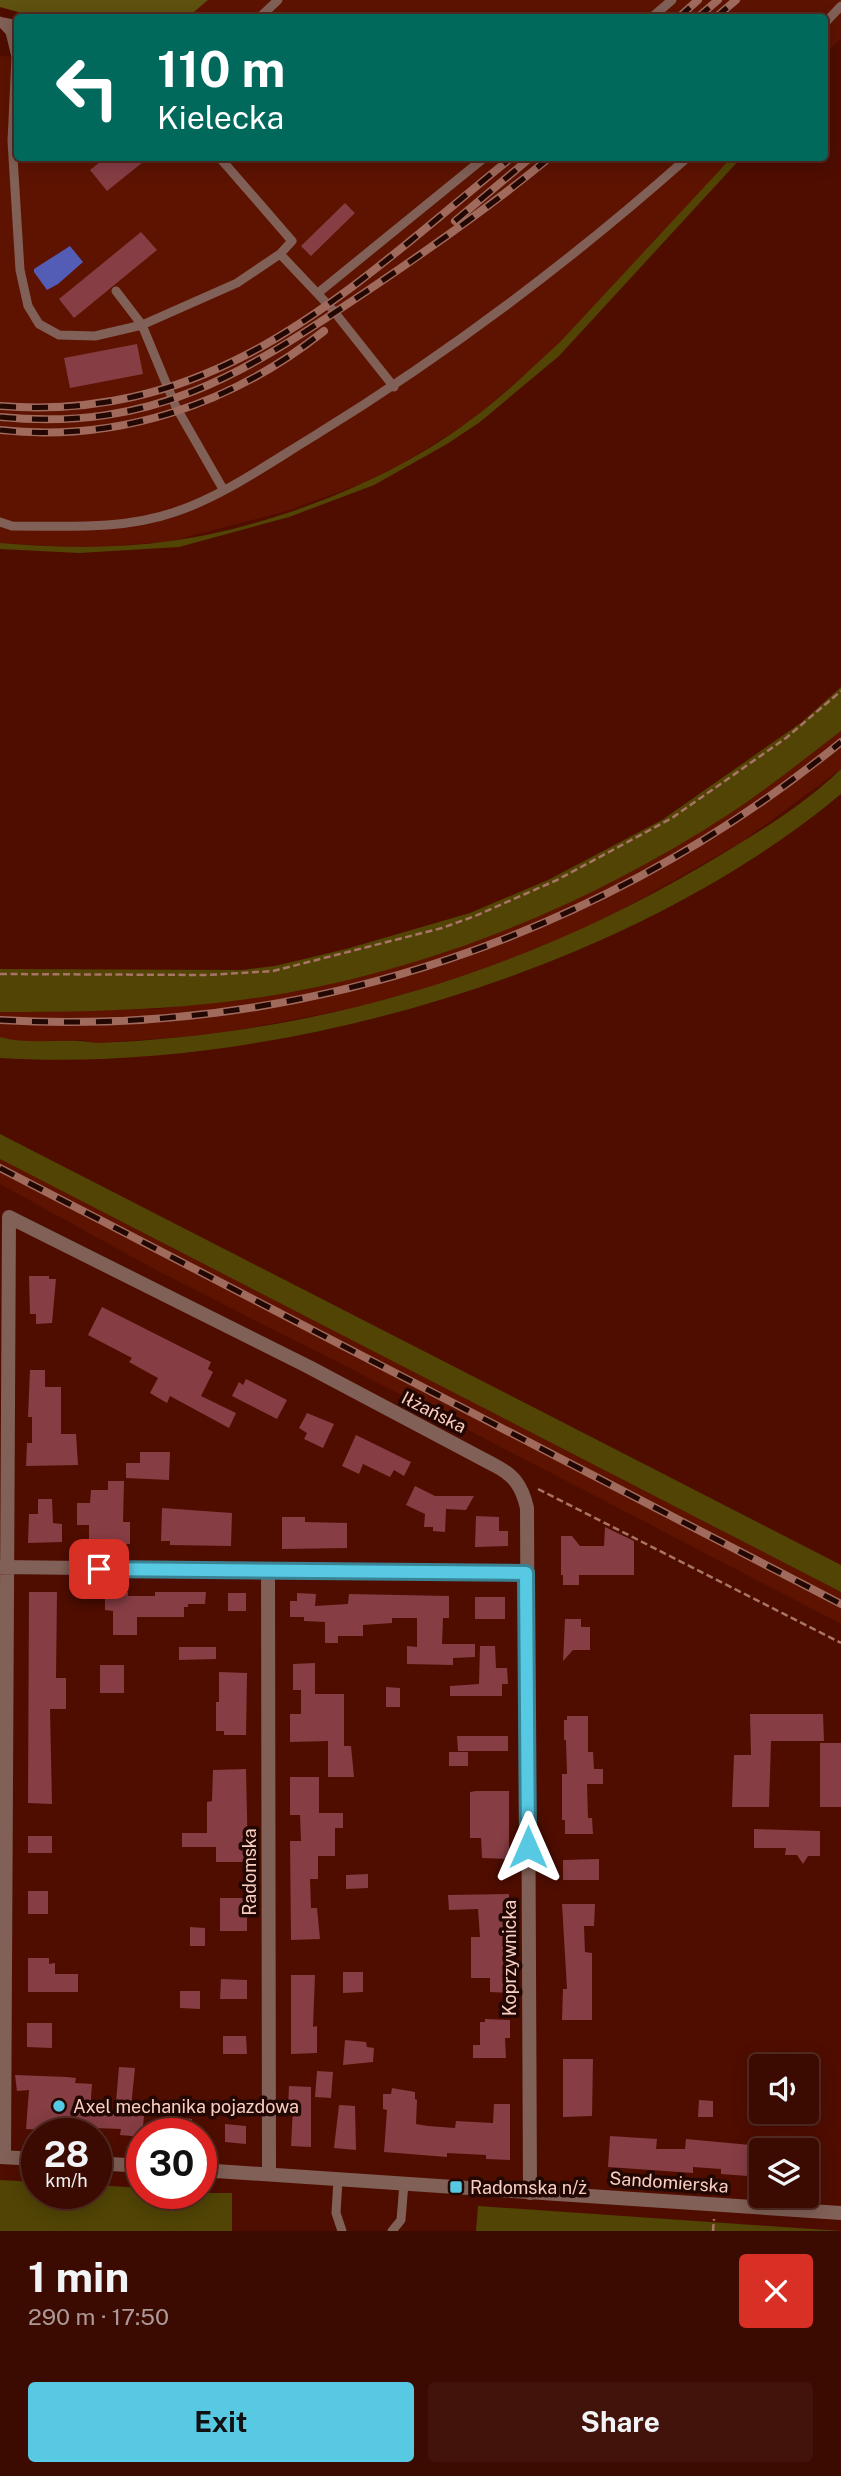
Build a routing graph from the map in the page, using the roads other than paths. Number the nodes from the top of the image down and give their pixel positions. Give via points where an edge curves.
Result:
1 (278, 0) edge
2 (672, 0) edge
3 (841, 6) edge
4 (263, 14) edge
5 (656, 14) edge
6 (828, 20) edge
7 (2, 21) edge
8 (14, 49) edge
9 (14, 99) edge
10 (223, 161) edge
11 (480, 161) edge
12 (683, 161) edge
13 (280, 254) junction
14 (116, 291) dead end
15 (317, 293) junction
16 (142, 324) junction
17 (394, 387) junction
18 (223, 489) junction
19 (0, 522) edge
20 (513, 1475) joint
21 (4, 1567) edge
22 (268, 1570) junction
23 (526, 1573) junction
24 (2, 2157) edge
25 (21, 2158) edge
26 (217, 2171) edge
27 (269, 2175) junction
28 (338, 2179) junction
29 (404, 2183) junction
30 (530, 2193) junction
31 (841, 2213) edge
32 (341, 2229) edge
33 (329, 2231) edge
34 (392, 2231) edge

1 - 4 lane
2 - 5 lane
3 - 6 lane
7 - 8 lane
9 - 16 lane via 20,271 28,306 39,324 59,335 95,337
10 - 13 lane via 292,241
11 - 15 lane
12 - 17 lane via 546,276
13 - 15 lane
13 - 16 lane via 237,283
14 - 16 lane
15 - 17 lane
16 - 18 lane via 176,407
17 - 18 lane
18 - 19 lane via 176,512 130,524 12,526
20 - 21 street, Iłżańska via 9,1217
20 - 23 street, Koprzywnicka via 527,1508
21 - 22 street
21 - 24 street
22 - 23 street
22 - 27 street, Radomska
23 - 30 street, Koprzywnicka
24 - 25 street
26 - 27 street, Sandomierska
27 - 28 street, Sandomierska
28 - 29 street, Sandomierska
28 - 32 lane via 336,2207
29 - 30 street, Sandomierska
29 - 34 lane via 401,2220
30 - 31 street, Sandomierska
32 - 33 lane

